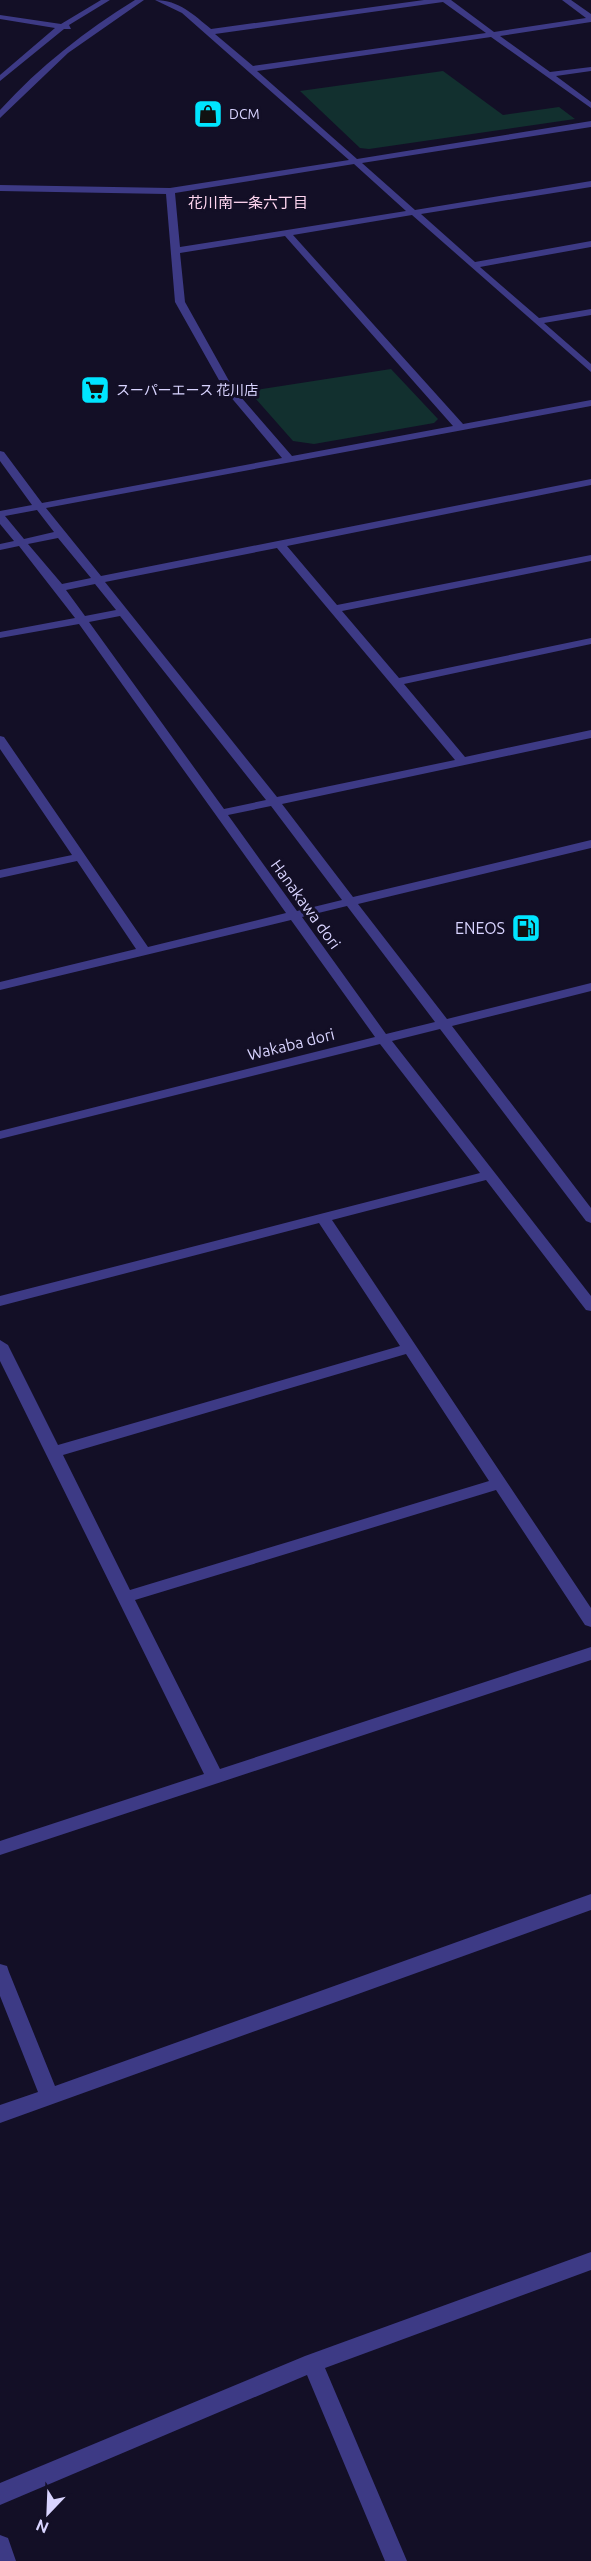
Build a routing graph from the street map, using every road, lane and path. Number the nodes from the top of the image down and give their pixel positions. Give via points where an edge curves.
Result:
1 (106, 0) edge
2 (140, 0) edge
3 (159, 0) edge
4 (441, 0) edge
5 (446, 0) edge
6 (566, 0) edge
7 (0, 18) edge
8 (591, 19) edge
9 (62, 26) junction
10 (89, 31) junction
11 (209, 32) junction
12 (493, 34) junction
13 (251, 69) junction
14 (591, 69) edge
15 (549, 75) junction
16 (0, 79) edge
17 (591, 106) edge
18 (0, 115) edge
19 (591, 124) edge
20 (357, 161) junction
21 (591, 184) edge
22 (0, 188) edge
23 (170, 190) junction
24 (415, 213) junction
25 (287, 234) junction
26 (591, 244) edge
27 (174, 251) junction
28 (474, 265) junction
29 (591, 312) edge
30 (537, 321) junction
31 (591, 369) edge
32 (591, 403) edge
33 (460, 427) junction
34 (0, 454) edge
35 (289, 459) junction
36 (591, 482) edge
37 (38, 505) junction
38 (0, 516) edge
39 (61, 534) junction
40 (22, 543) junction
41 (280, 544) junction
42 (0, 547) edge
43 (591, 558) edge
44 (98, 581) junction
45 (59, 588) junction
46 (335, 609) junction
47 (123, 612) junction
48 (82, 620) junction
49 (0, 635) edge
50 (591, 641) edge
51 (397, 682) junction
52 (591, 734) edge
53 (0, 740) edge
54 (463, 762) junction
55 (275, 803) junction
56 (221, 813) junction
57 (591, 844) edge
58 (80, 857) junction
59 (0, 874) edge
60 (349, 901) junction
61 (293, 914) junction
62 (144, 951) junction
63 (0, 986) edge
64 (591, 987) edge
65 (443, 1024) junction
66 (383, 1040) junction
67 (0, 1135) edge
68 (489, 1174) junction
69 (323, 1218) junction
70 (591, 1218) edge
71 (0, 1302) edge
72 (591, 1306) edge
73 (0, 1345) edge
74 (410, 1348) junction
75 (54, 1452) junction
76 (500, 1484) junction
77 (126, 1597) junction
78 (591, 1621) edge
79 (591, 1653) edge
80 (215, 1777) junction
81 (0, 1848) edge
82 (591, 1902) edge
83 (0, 1972) edge
84 (49, 2096) junction
85 (0, 2114) edge
86 (591, 2261) edge
87 (312, 2363) junction
88 (0, 2494) edge
89 (0, 2546) edge
90 (5, 2561) edge
91 (396, 2561) edge

1 - 9 street
2 - 10 street
3 - 11 street via 186,11
4 - 11 street
5 - 12 street
6 - 8 street
7 - 9 street
8 - 12 street
9 - 10 street
9 - 16 street
10 - 18 street via 26,85
11 - 13 street
12 - 13 street
12 - 15 street
13 - 20 street
14 - 15 street
15 - 17 street
19 - 20 street
20 - 23 street
20 - 24 street
21 - 24 street
22 - 23 street
23 - 27 street
24 - 25 street
24 - 28 street
25 - 27 street
25 - 33 street
26 - 28 street
27 - 35 street via 180,302 229,389
28 - 30 street
29 - 30 street
30 - 31 street
32 - 33 street
33 - 35 street
34 - 37 street
35 - 37 street
36 - 41 street
37 - 38 street
37 - 39 street
38 - 40 street, Hanakawa dori
39 - 40 street
39 - 44 street
40 - 42 street
40 - 45 street, Hanakawa dori
41 - 44 street
41 - 46 street
43 - 46 street
44 - 45 street
44 - 47 street
45 - 48 street, Hanakawa dori
46 - 51 street
47 - 48 street
47 - 55 street
48 - 49 street
48 - 56 street, Hanakawa dori
50 - 51 street
51 - 54 street
52 - 54 street
53 - 58 street
54 - 55 street
55 - 56 street
55 - 60 street
56 - 61 street, Hanakawa dori
57 - 60 street
58 - 59 street
58 - 62 street
60 - 61 street
60 - 65 street
61 - 62 street
61 - 66 street, Hanakawa dori
62 - 63 street
64 - 65 street, Wakaba dori
65 - 66 street, Wakaba dori
65 - 70 street
66 - 67 street, Wakaba dori
66 - 68 street, Hanakawa dori
68 - 69 street
68 - 72 street, Hanakawa dori
69 - 71 street
69 - 74 street
73 - 75 street
74 - 75 street
74 - 76 street
75 - 77 street
76 - 77 street
76 - 78 street
77 - 80 street
79 - 80 street
80 - 81 street
82 - 84 street
83 - 84 street
84 - 85 street
86 - 87 street
87 - 88 street
87 - 91 street
89 - 90 street

